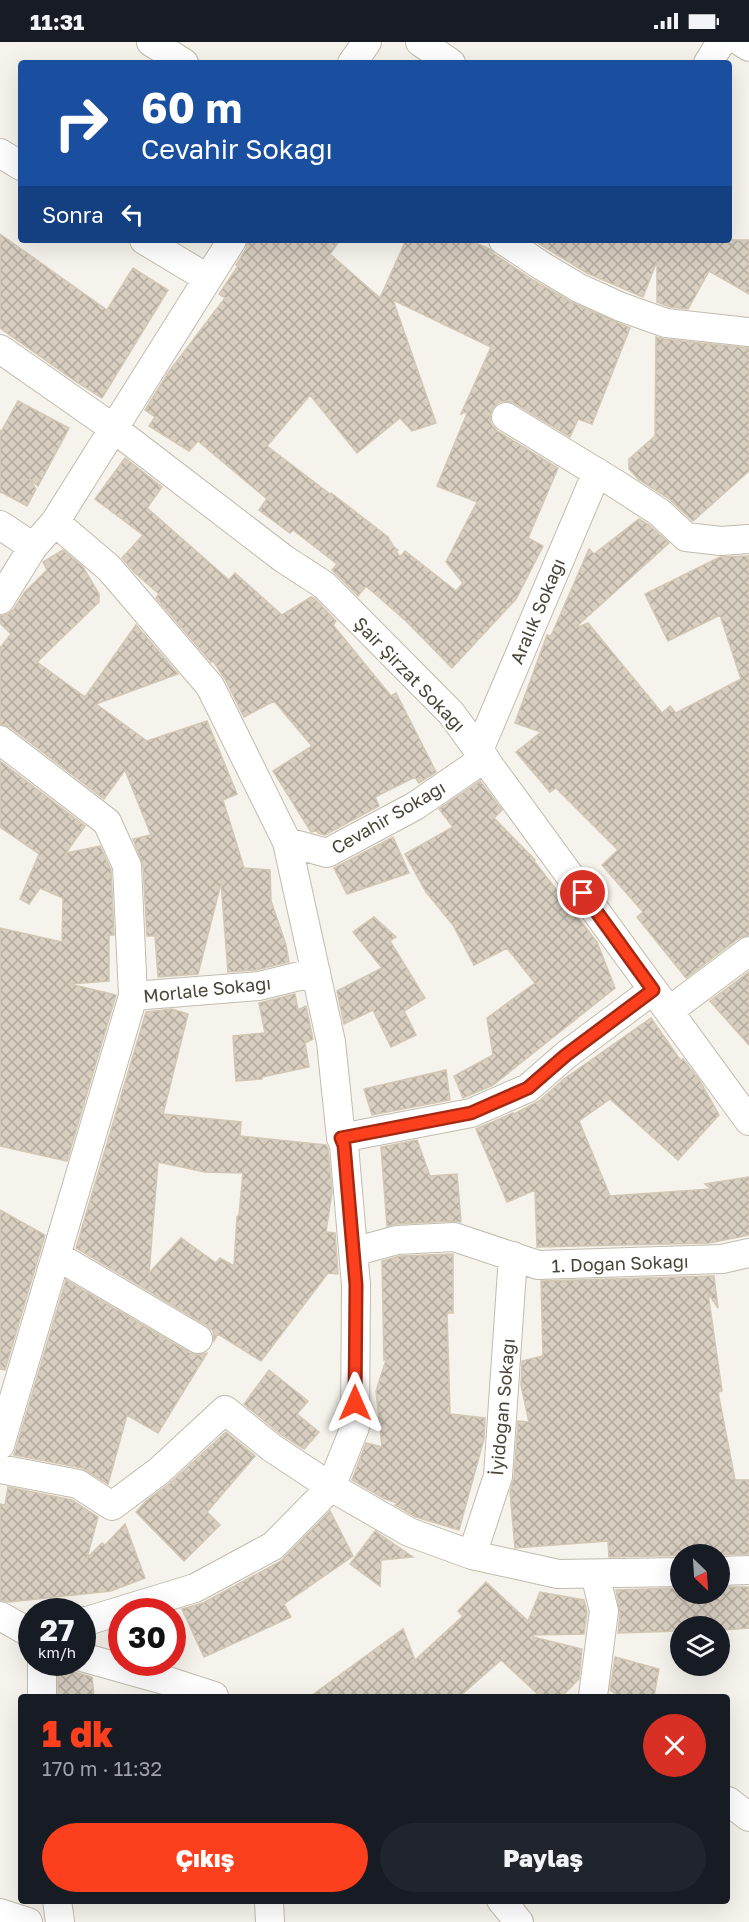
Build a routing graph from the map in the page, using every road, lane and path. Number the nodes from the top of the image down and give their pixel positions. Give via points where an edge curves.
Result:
1 (151, 42) edge
2 (367, 42) edge
3 (420, 42) edge
4 (742, 44) edge
5 (179, 60) edge
6 (354, 60) edge
7 (446, 60) edge
8 (713, 60) edge
9 (0, 153) edge
10 (18, 163) edge
11 (149, 243) edge
12 (230, 243) edge
13 (508, 243) edge
14 (207, 278) junction
15 (749, 332) edge
16 (0, 349) edge
17 (506, 417) dead end
18 (112, 428) junction
19 (597, 472) junction
20 (55, 522) junction
21 (0, 525) edge
22 (749, 539) edge
23 (33, 547) junction
24 (0, 600) edge
25 (0, 740) edge
26 (482, 754) junction
27 (287, 842) junction
28 (749, 951) edge
29 (316, 972) junction
30 (133, 996) junction
31 (661, 1000) junction
32 (749, 1121) edge
33 (341, 1138) junction
34 (353, 1252) junction
35 (749, 1253) edge
36 (57, 1256) junction
37 (513, 1256) junction
38 (198, 1339) dead end
39 (0, 1445) edge
40 (0, 1469) edge
41 (331, 1487) junction
42 (472, 1555) junction
43 (749, 1570) edge
44 (730, 1571) edge
45 (670, 1572) edge
46 (595, 1574) junction
47 (0, 1616) edge
48 (18, 1617) edge
49 (96, 1618) edge
50 (18, 1626) edge
51 (96, 1661) edge
52 (42, 1676) edge
53 (42, 1694) edge
54 (208, 1694) edge
55 (593, 1694) edge
56 (730, 1803) edge
57 (749, 1817) edge
58 (58, 1904) edge
59 (268, 1904) edge
60 (504, 1904) edge
61 (0, 1913) edge
62 (28, 1922) edge
63 (60, 1922) edge
64 (270, 1922) edge
65 (519, 1922) edge

1 - 5 street
2 - 6 street
3 - 7 street
4 - 8 street
9 - 10 street
11 - 14 street
12 - 14 street
13 - 15 street via 579,288 621,307 666,323
14 - 18 street
16 - 18 street, Şair Şirzat Sokağı
17 - 19 street
18 - 20 street
18 - 26 street, Şair Şirzat Sokağı via 324,585 451,713
19 - 22 street via 659,512 686,537
19 - 26 street, Aralık Sokağı
20 - 23 street
20 - 27 street via 108,568 210,686
21 - 23 street
23 - 24 street
25 - 30 street via 107,822 127,866
26 - 27 street, Cevahir Sokağı via 415,806 327,854
26 - 31 street, Şair Şirzat Sokağı
27 - 29 street
28 - 31 street
29 - 30 street, Morlale Sokağı via 259,986
29 - 33 street via 331,1042
30 - 36 street
31 - 32 street, Şair Şirzat Sokağı
31 - 33 street via 566,1055 528,1088 471,1113
33 - 34 street
34 - 37 street, 1. Doğan Sokağı via 397,1240 454,1237
34 - 41 street via 355,1427
35 - 37 street, 1. Doğan Sokağı via 722,1259 538,1265
36 - 38 street
36 - 39 street
37 - 42 street, İyidoğan Sokağı via 498,1476
40 - 41 street via 78,1484 112,1506 225,1410 272,1448
41 - 42 street via 409,1532
41 - 49 street via 273,1546 195,1588
42 - 46 street via 558,1574
43 - 44 street
45 - 46 street
46 - 55 street via 604,1611
47 - 48 street
47 - 50 street
51 - 54 street
52 - 53 street
56 - 57 street
58 - 63 street
59 - 64 street
60 - 65 street
61 - 62 street

